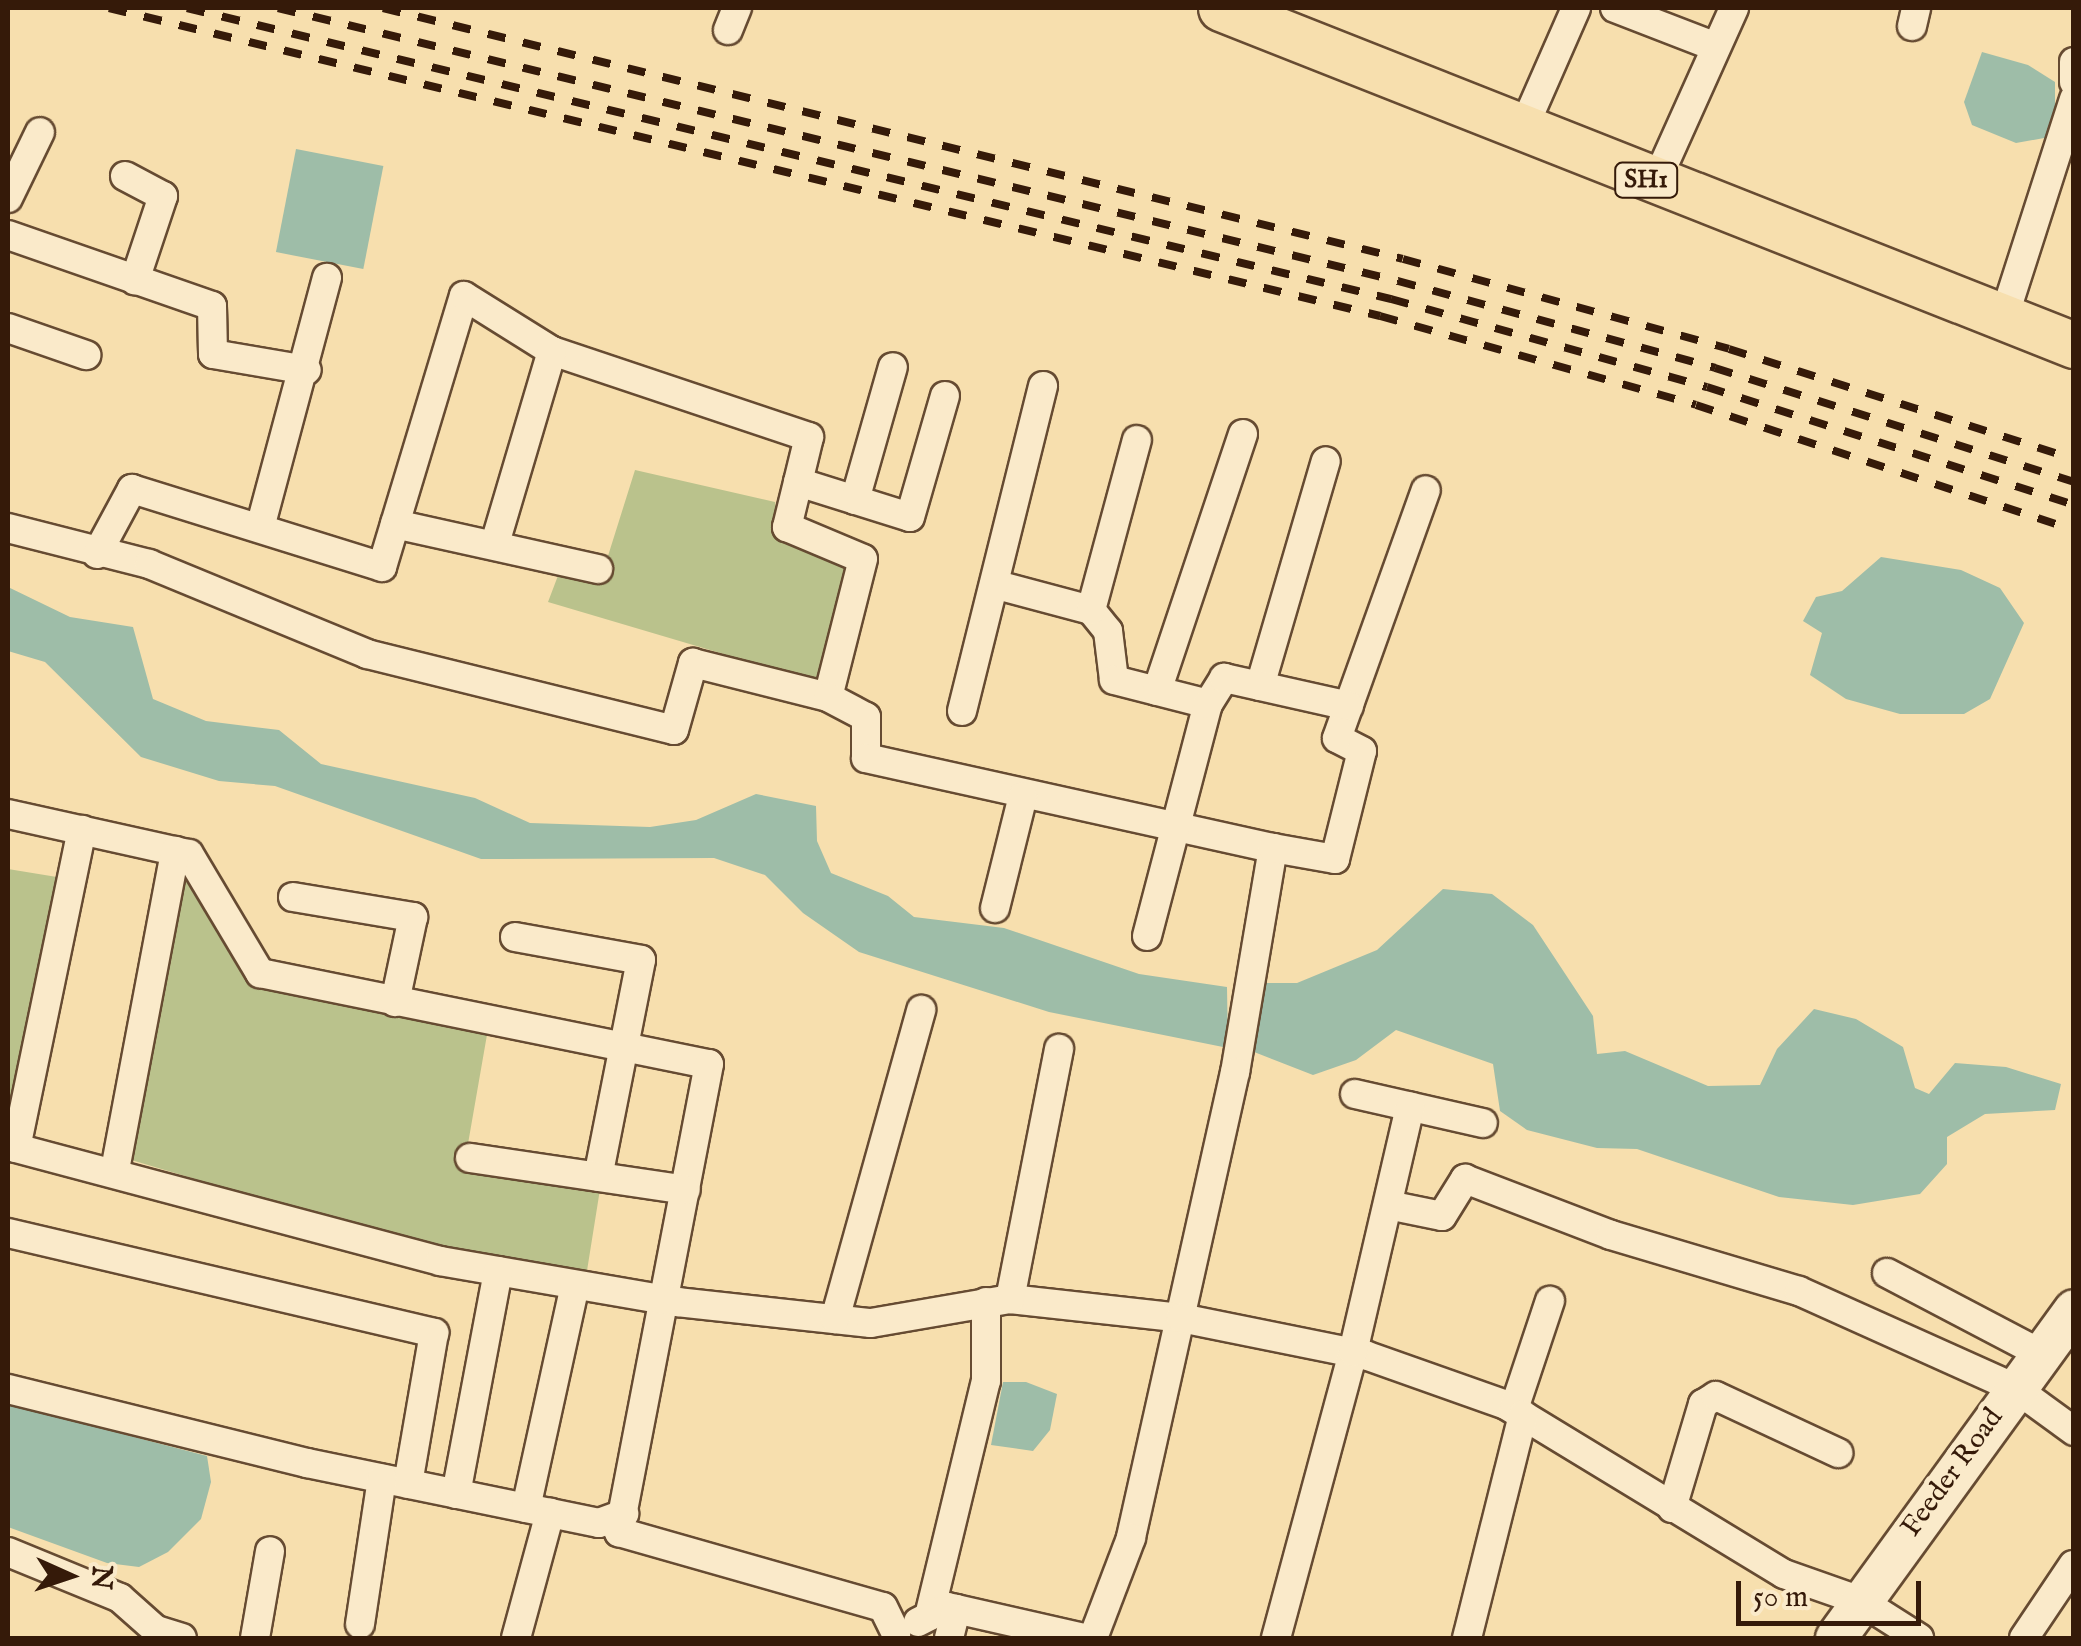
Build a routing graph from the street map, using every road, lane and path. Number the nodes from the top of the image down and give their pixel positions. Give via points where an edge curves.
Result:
1 (1221, 8) edge
2 (1576, 8) edge
3 (1615, 8) edge
4 (1734, 8) edge
5 (1716, 47) junction
6 (2074, 62) edge
7 (2074, 82) edge
8 (2074, 99) edge
9 (1523, 129) junction
10 (40, 132) dead end
11 (125, 176) dead end
12 (1655, 184) junction
13 (8, 198) edge
14 (8, 235) edge
15 (326, 278) dead end
16 (135, 280) junction
17 (2004, 318) junction
18 (8, 328) edge
19 (2074, 345) edge
20 (552, 351) junction
21 (86, 355) dead end
22 (893, 367) dead end
23 (306, 370) junction
24 (1044, 386) dead end
25 (944, 396) dead end
26 (1242, 434) dead end
27 (1137, 440) dead end
28 (1326, 461) dead end
29 (798, 482) junction
30 (1426, 490) dead end
31 (855, 500) junction
32 (261, 524) junction
33 (395, 524) junction
34 (8, 528) edge
35 (496, 544) junction
36 (97, 554) junction
37 (598, 570) dead end
38 (997, 585) junction
39 (1092, 610) junction
40 (1260, 686) junction
41 (1157, 691) junction
42 (828, 696) junction
43 (1208, 704) junction
44 (1349, 706) junction
45 (962, 711) dead end
46 (1023, 796) junction
47 (8, 814) edge
48 (1177, 829) junction
49 (82, 830) junction
50 (1273, 848) junction
51 (175, 851) junction
52 (293, 897) dead end
53 (995, 908) dead end
54 (1146, 936) dead end
55 (515, 937) dead end
56 (395, 1002) junction
57 (921, 1010) dead end
58 (624, 1047) junction
59 (1059, 1049) dead end
60 (1355, 1094) dead end
61 (1410, 1107) junction
62 (1482, 1123) dead end
63 (12, 1147) edge
64 (470, 1158) dead end
65 (114, 1170) junction
66 (598, 1177) junction
67 (686, 1190) junction
68 (1388, 1205) junction
69 (8, 1233) edge
70 (498, 1271) junction
71 (1888, 1273) dead end
72 (576, 1285) junction
73 (668, 1300) junction
74 (998, 1300) junction
75 (1550, 1301) dead end
76 (2074, 1310) edge
77 (1180, 1318) junction
78 (836, 1319) junction
79 (1354, 1352) junction
80 (2040, 1354) junction
81 (2014, 1388) junction
82 (8, 1389) edge
83 (1518, 1412) junction
84 (2074, 1431) edge
85 (1838, 1453) dead end
86 (395, 1481) junction
87 (456, 1494) junction
88 (1672, 1508) junction
89 (538, 1511) junction
90 (624, 1514) junction
91 (270, 1551) dead end
92 (8, 1552) edge
93 (2072, 1565) edge
94 (1861, 1600) junction
95 (956, 1608) junction
96 (928, 1616) junction
97 (360, 1624) dead end
98 (891, 1636) edge
99 (182, 1638) edge
100 (255, 1638) edge
101 (516, 1638) edge
102 (949, 1638) edge
103 (1084, 1638) edge
104 (1093, 1638) edge
105 (1276, 1638) edge
106 (1467, 1638) edge
107 (1836, 1638) edge
108 (1919, 1638) edge
109 (2024, 1638) edge

1 - 9 main road, SH1
2 - 9 street
3 - 5 street
4 - 5 street
5 - 12 street
6 - 7 street
8 - 17 street
9 - 12 main road, SH1
10 - 13 street
11 - 16 street via 163,196
12 - 17 main road, SH1
14 - 16 street
15 - 23 street
16 - 23 street via 212,306 213,354
17 - 19 main road, SH1
18 - 21 street
20 - 29 street via 809,437
20 - 33 street via 464,296
20 - 35 street
22 - 31 street
23 - 32 street
24 - 38 street
25 - 31 street via 910,516
26 - 41 street
27 - 39 street
28 - 40 street
29 - 31 street
29 - 42 street via 787,527 863,559
30 - 44 street
32 - 33 street via 382,567
32 - 36 street via 132,489
33 - 35 street
34 - 36 street
35 - 37 street
36 - 42 street via 149,564 367,654 674,730 693,663
38 - 39 street
38 - 45 street
39 - 41 street via 1108,631 1114,680
40 - 43 street via 1224,678
40 - 44 street
41 - 43 street
42 - 46 street via 866,717 866,758
43 - 48 street
44 - 50 street via 1337,738 1362,751 1335,859
46 - 48 street
46 - 53 street
47 - 49 street
48 - 50 street
48 - 54 street
49 - 51 street
49 - 63 street
50 - 77 street via 1235,1072
51 - 56 street via 189,854 260,972
51 - 65 street
52 - 56 street via 413,917
55 - 58 street via 641,960
56 - 58 street
57 - 78 street
58 - 66 street
58 - 67 street via 709,1064
59 - 74 street
60 - 61 street
61 - 62 street
61 - 68 street
63 - 65 street
64 - 66 street
65 - 70 street via 440,1261
66 - 67 street
67 - 73 street
68 - 79 street
68 - 81 street via 1442,1216 1464,1178 1611,1235 1799,1291
69 - 86 street via 434,1333
70 - 72 street
70 - 87 street
71 - 80 street
72 - 73 street
72 - 89 street
73 - 78 street
73 - 90 street
74 - 77 street
74 - 78 street via 870,1322
74 - 96 street via 986,1381
75 - 83 street
76 - 80 street, Feeder Road
77 - 79 street
77 - 104 street via 1131,1538
79 - 83 street
79 - 105 street
80 - 81 street, Feeder Road
81 - 84 street
81 - 94 street, Feeder Road
82 - 86 street
83 - 88 street
83 - 106 street
85 - 88 street via 1716,1396 1703,1404
86 - 87 street
86 - 97 street
87 - 89 street
88 - 94 street via 1784,1574
89 - 90 street via 598,1523
89 - 101 street
90 - 98 street via 620,1532 883,1607
91 - 100 street
92 - 99 street via 120,1598 156,1630
93 - 109 street
94 - 107 street, Feeder Road
94 - 108 street
95 - 96 street
95 - 102 street
95 - 103 street
96 - 98 street

